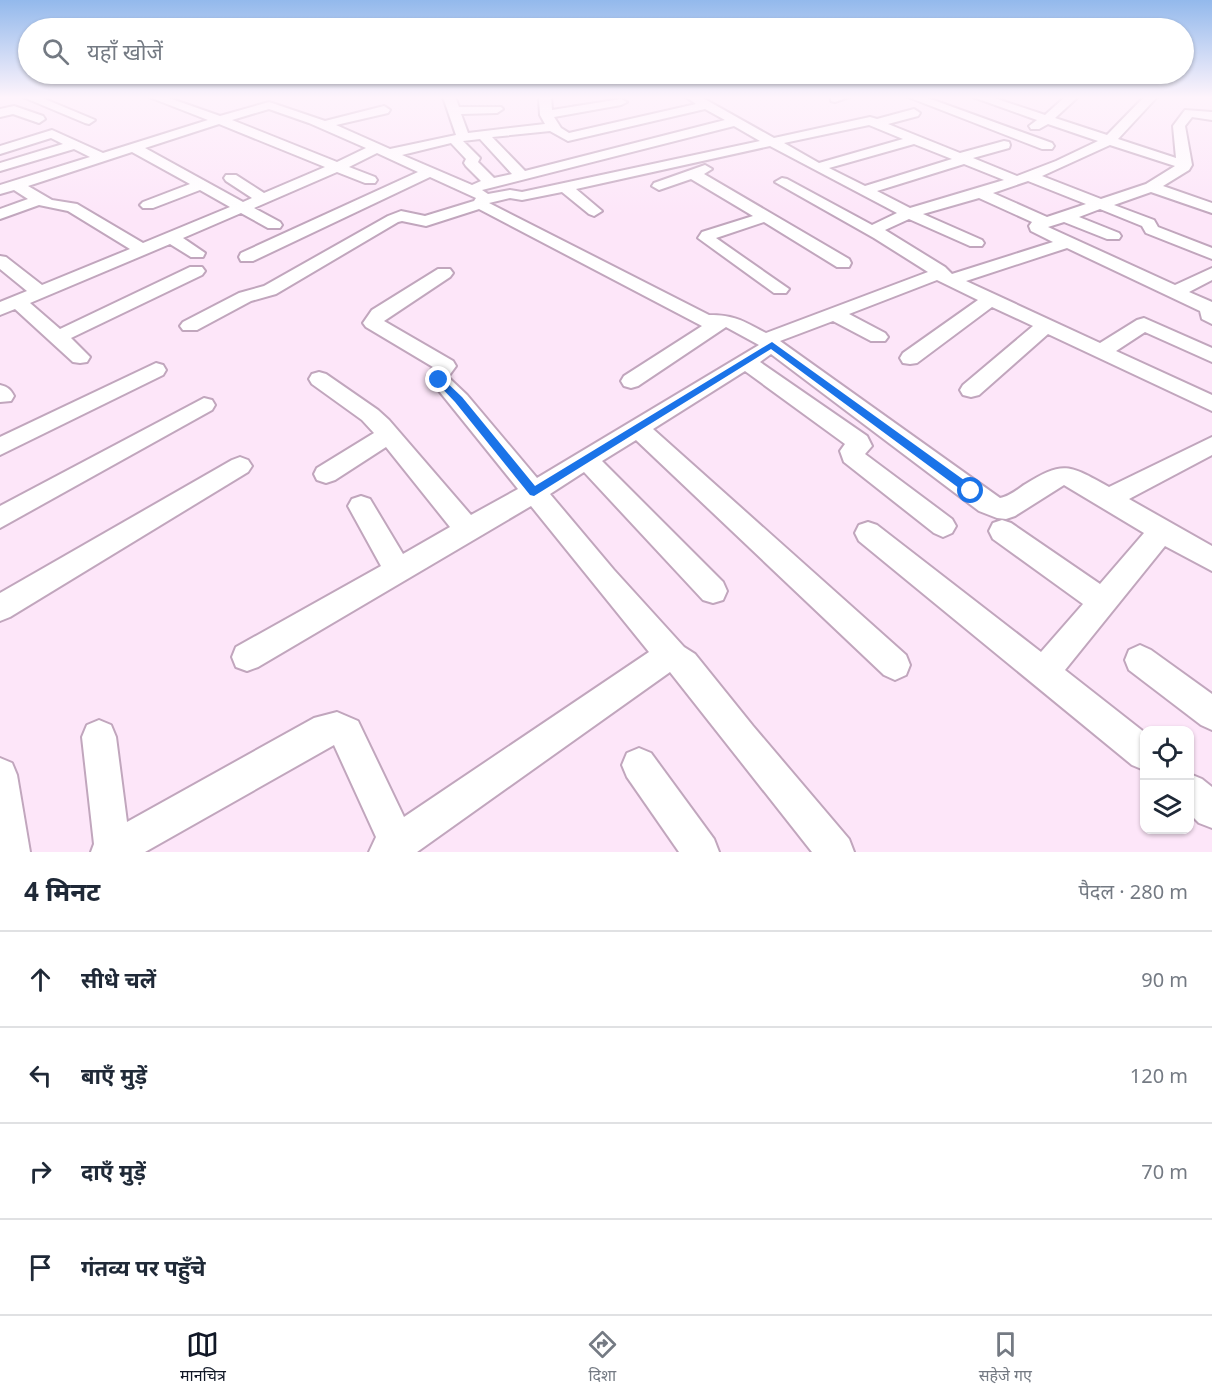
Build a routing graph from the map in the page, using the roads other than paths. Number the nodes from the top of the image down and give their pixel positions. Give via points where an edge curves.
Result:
1 (43, 137) edge
2 (58, 137) edge
3 (169, 137) edge
4 (261, 137) edge
5 (349, 137) edge
6 (462, 137) edge
7 (468, 137) edge
8 (485, 137) edge
9 (666, 137) edge
10 (682, 137) edge
11 (765, 137) edge
12 (809, 137) edge
13 (911, 137) edge
14 (1023, 137) edge
15 (1100, 137) edge
16 (1113, 137) edge
17 (1180, 137) edge
18 (458, 138) junction
19 (916, 139) junction
20 (671, 140) junction
21 (1110, 140) junction
22 (75, 145) junction
23 (779, 145) junction
24 (1004, 145) dead end
25 (1047, 146) dead end
26 (135, 148) junction
27 (0, 150) edge
28 (382, 151) junction
29 (103, 158) junction
30 (962, 158) junction
31 (706, 162) junction
32 (1185, 165) junction
33 (0, 167) edge
34 (336, 167) junction
35 (820, 169) junction
36 (431, 171) junction
37 (693, 174) junction
38 (521, 175) junction
39 (231, 178) dead end
40 (1022, 178) junction
41 (369, 180) dead end
42 (200, 184) junction
43 (659, 186) dead end
44 (565, 187) junction
45 (1151, 187) junction
46 (5, 188) edge
47 (863, 191) junction
48 (981, 193) junction
49 (481, 194) junction
50 (264, 198) junction
51 (41, 199) junction
52 (148, 205) dead end
53 (1100, 205) junction
54 (242, 208) junction
55 (1212, 208) edge
56 (594, 211) dead end
57 (909, 213) junction
58 (0, 214) edge
59 (765, 216) junction
60 (1065, 217) junction
61 (1046, 223) junction
62 (274, 225) dead end
63 (875, 233) junction
64 (1113, 236) dead end
65 (170, 237) junction
66 (976, 243) dead end
67 (1066, 243) junction
68 (142, 249) junction
69 (1212, 254) edge
70 (247, 257) dead end
71 (0, 261) edge
72 (843, 263) dead end
73 (444, 273) dead end
74 (1212, 273) edge
75 (944, 277) junction
76 (780, 289) dead end
77 (40, 292) junction
78 (1175, 292) junction
79 (991, 299) junction
80 (9, 305) edge
81 (834, 314) junction
82 (1212, 318) edge
83 (724, 320) junction
84 (1046, 325) junction
85 (190, 326) dead end
86 (58, 337) junction
87 (878, 337) dead end
88 (768, 343) junction
89 (1102, 351) junction
90 (1212, 356) edge
91 (80, 357) dead end
92 (910, 358) dead end
93 (745, 361) junction
94 (156, 370) dead end
95 (319, 379) dead end
96 (631, 381) dead end
97 (971, 390) dead end
98 (1212, 404) edge
99 (204, 405) dead end
100 (637, 428) junction
101 (388, 435) junction
102 (1212, 445) edge
103 (0, 447) edge
104 (585, 459) junction
105 (240, 466) dead end
106 (326, 474) dead end
107 (534, 492) junction
108 (1108, 499) junction
109 (362, 506) dead end
110 (0, 518) edge
111 (943, 526) dead end
112 (468, 530) junction
113 (1002, 531) dead end
114 (1162, 531) junction
115 (868, 534) dead end
116 (1212, 560) edge
117 (398, 570) junction
118 (713, 591) dead end
119 (1103, 602) junction
120 (0, 608) edge
121 (247, 657) dead end
122 (673, 657) junction
123 (1140, 660) dead end
124 (895, 665) dead end
125 (1043, 673) junction
126 (1212, 714) edge
127 (99, 737) dead end
128 (1140, 750) edge
129 (639, 765) dead end
130 (0, 775) edge
131 (1194, 794) edge
132 (1212, 810) edge
133 (8, 848) edge
134 (392, 848) edge
135 (111, 851) edge
136 (701, 852) edge
137 (836, 852) edge

1 - 27 street
2 - 22 street
3 - 26 street
4 - 34 street
5 - 28 street
6 - 18 street
7 - 18 street
8 - 38 street
9 - 20 street
10 - 20 street
11 - 23 street
12 - 23 street
13 - 19 street
14 - 25 street
15 - 21 street
16 - 21 street
17 - 32 street
18 - 28 street
18 - 49 street via 473,158 471,163
19 - 30 street
19 - 35 street
20 - 31 street
20 - 38 street
21 - 32 street
21 - 40 street via 1077,159
22 - 29 street
22 - 33 street
23 - 31 street
23 - 35 street
24 - 30 street
26 - 29 street
26 - 42 street
28 - 34 street
28 - 36 street
29 - 46 street
30 - 40 street
30 - 47 street
31 - 37 street
31 - 44 street
32 - 45 street
34 - 41 street
34 - 50 street
35 - 47 street
35 - 63 street via 782,182
36 - 49 street
36 - 70 street
37 - 43 street
37 - 59 street
38 - 49 street
39 - 50 street
40 - 48 street
40 - 53 street
42 - 52 street
42 - 54 street
44 - 49 street via 522,196
44 - 56 street
45 - 53 street
45 - 55 street
46 - 51 street
47 - 57 street
48 - 57 street
48 - 61 street
49 - 83 street via 706,321
49 - 85 street via 426,222 401,216 393,219 270,290 245,297
50 - 54 street
51 - 58 street
51 - 68 street via 52,205 72,207
53 - 60 street
53 - 69 street
54 - 62 street
54 - 65 street
57 - 63 street via 874,227
57 - 66 street
59 - 72 street
59 - 76 street via 706,238
60 - 61 street
60 - 64 street
61 - 67 street via 1036,228
63 - 75 street via 936,268
65 - 68 street
65 - 86 street via 196,262
67 - 75 street
67 - 78 street
68 - 77 street
71 - 77 street
73 - 107 street via 379,314 372,323 446,366 439,380
74 - 78 street
75 - 79 street
75 - 81 street
77 - 80 street
78 - 82 street via 1210,309
79 - 84 street
79 - 92 street
80 - 86 street
81 - 87 street
81 - 88 street
83 - 88 street
83 - 96 street
84 - 89 street
84 - 97 street
86 - 91 street
88 - 93 street
88 - 108 street via 988,504 1006,508 1064,476
89 - 90 street via 1144,324
89 - 98 street
93 - 100 street
93 - 111 street via 859,442 852,456
94 - 103 street
95 - 101 street via 370,415
99 - 110 street
100 - 104 street
100 - 124 street
101 - 106 street
101 - 112 street
102 - 108 street
104 - 107 street
104 - 118 street
105 - 120 street
107 - 112 street
107 - 122 street
108 - 114 street
109 - 117 street
112 - 117 street
113 - 119 street
114 - 116 street
114 - 119 street
115 - 125 street
117 - 121 street
119 - 125 street
122 - 134 street via 661,661
122 - 137 street via 684,664
123 - 126 street
125 - 128 street
127 - 135 street
129 - 136 street
130 - 133 street
131 - 132 street
134 - 135 street via 346,733 337,728 326,730

